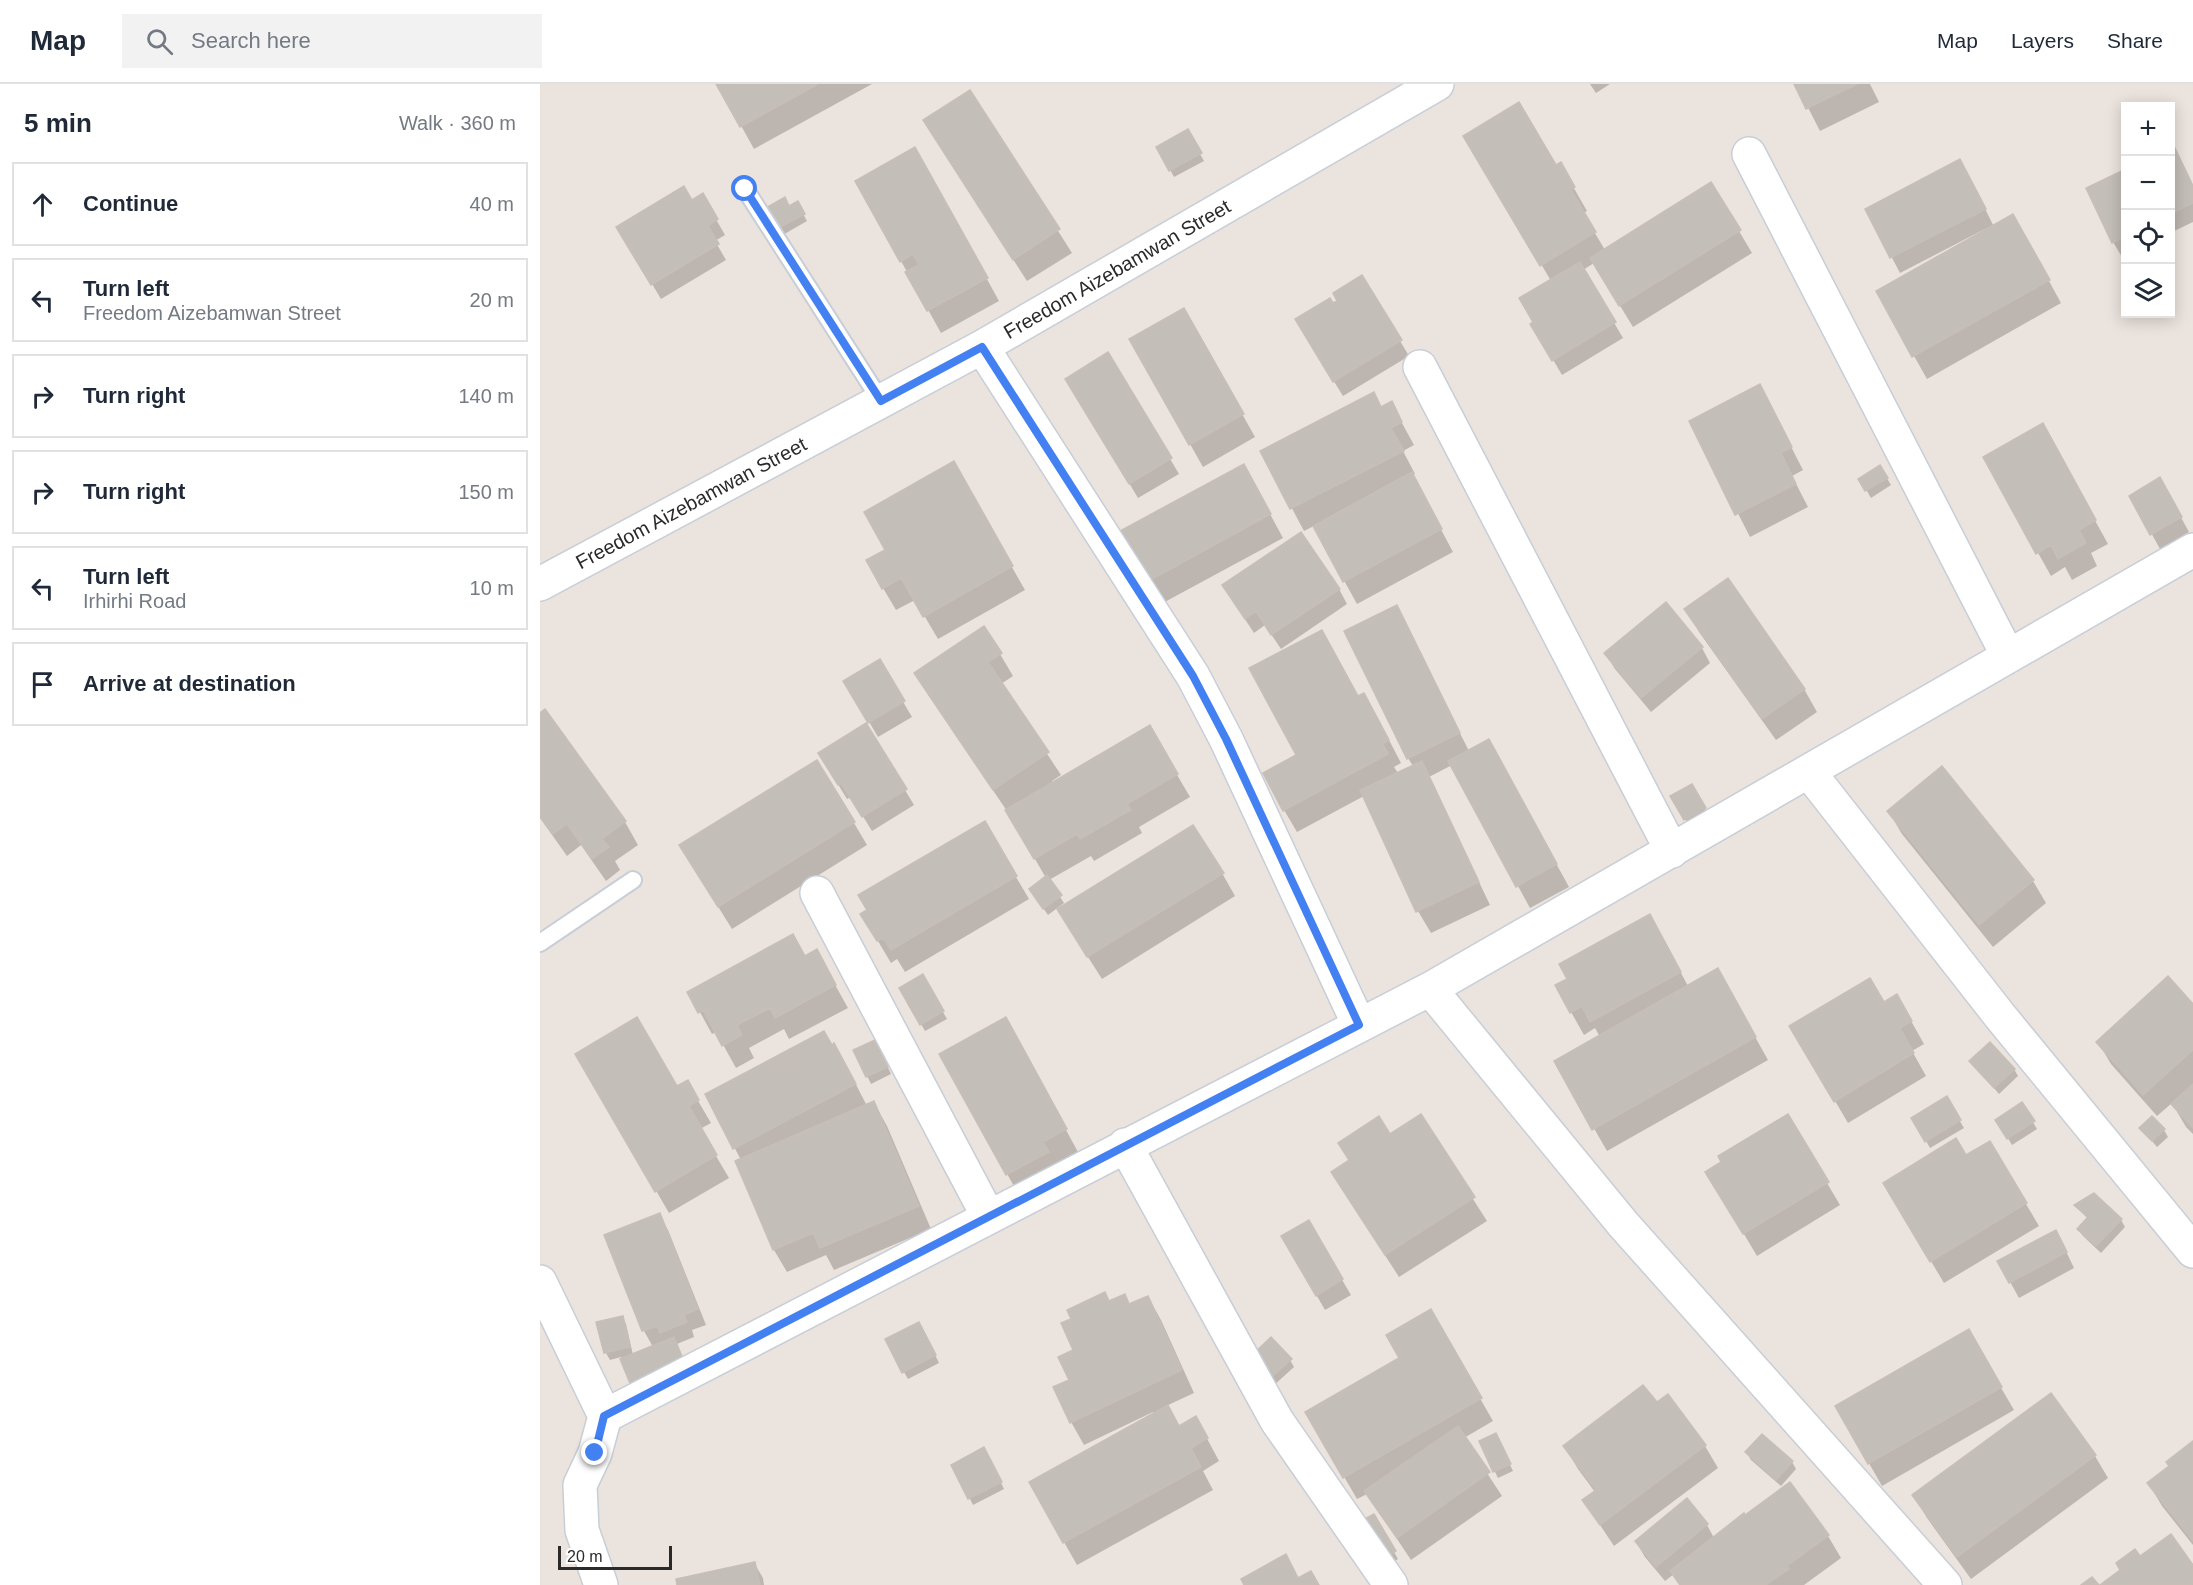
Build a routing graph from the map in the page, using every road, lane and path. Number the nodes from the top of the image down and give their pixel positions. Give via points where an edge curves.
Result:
1 (1437, 84) edge
2 (1749, 154) dead end
3 (745, 189) dead end
4 (982, 347) junction
5 (1420, 367) dead end
6 (881, 401) junction
7 (2188, 562) edge
8 (540, 584) edge
9 (2008, 656) junction
10 (1809, 772) junction
11 (1672, 851) junction
12 (633, 880) dead end
13 (817, 894) dead end
14 (540, 943) edge
15 (1430, 989) junction
16 (1359, 1025) junction
17 (1125, 1145) junction
18 (988, 1216) junction
19 (2193, 1251) edge
20 (540, 1282) edge
21 (604, 1416) junction
22 (601, 1585) edge
23 (1391, 1585) edge
24 (1945, 1585) edge

1 - 4 street, Freedom Aizebamwan Street
2 - 9 street
3 - 6 lane
4 - 6 street, Freedom Aizebamwan Street
4 - 16 street via 1193,676
5 - 11 street
6 - 8 street, Freedom Aizebamwan Street
7 - 9 street
9 - 10 street
10 - 11 street
10 - 19 street via 2000,1016
11 - 15 street
12 - 14 lane
13 - 18 street
15 - 16 street
15 - 24 street via 1623,1224
16 - 17 street
17 - 18 street
17 - 23 street via 1277,1421
18 - 21 street
20 - 21 street
21 - 22 street via 595,1453 580,1485 582,1530

